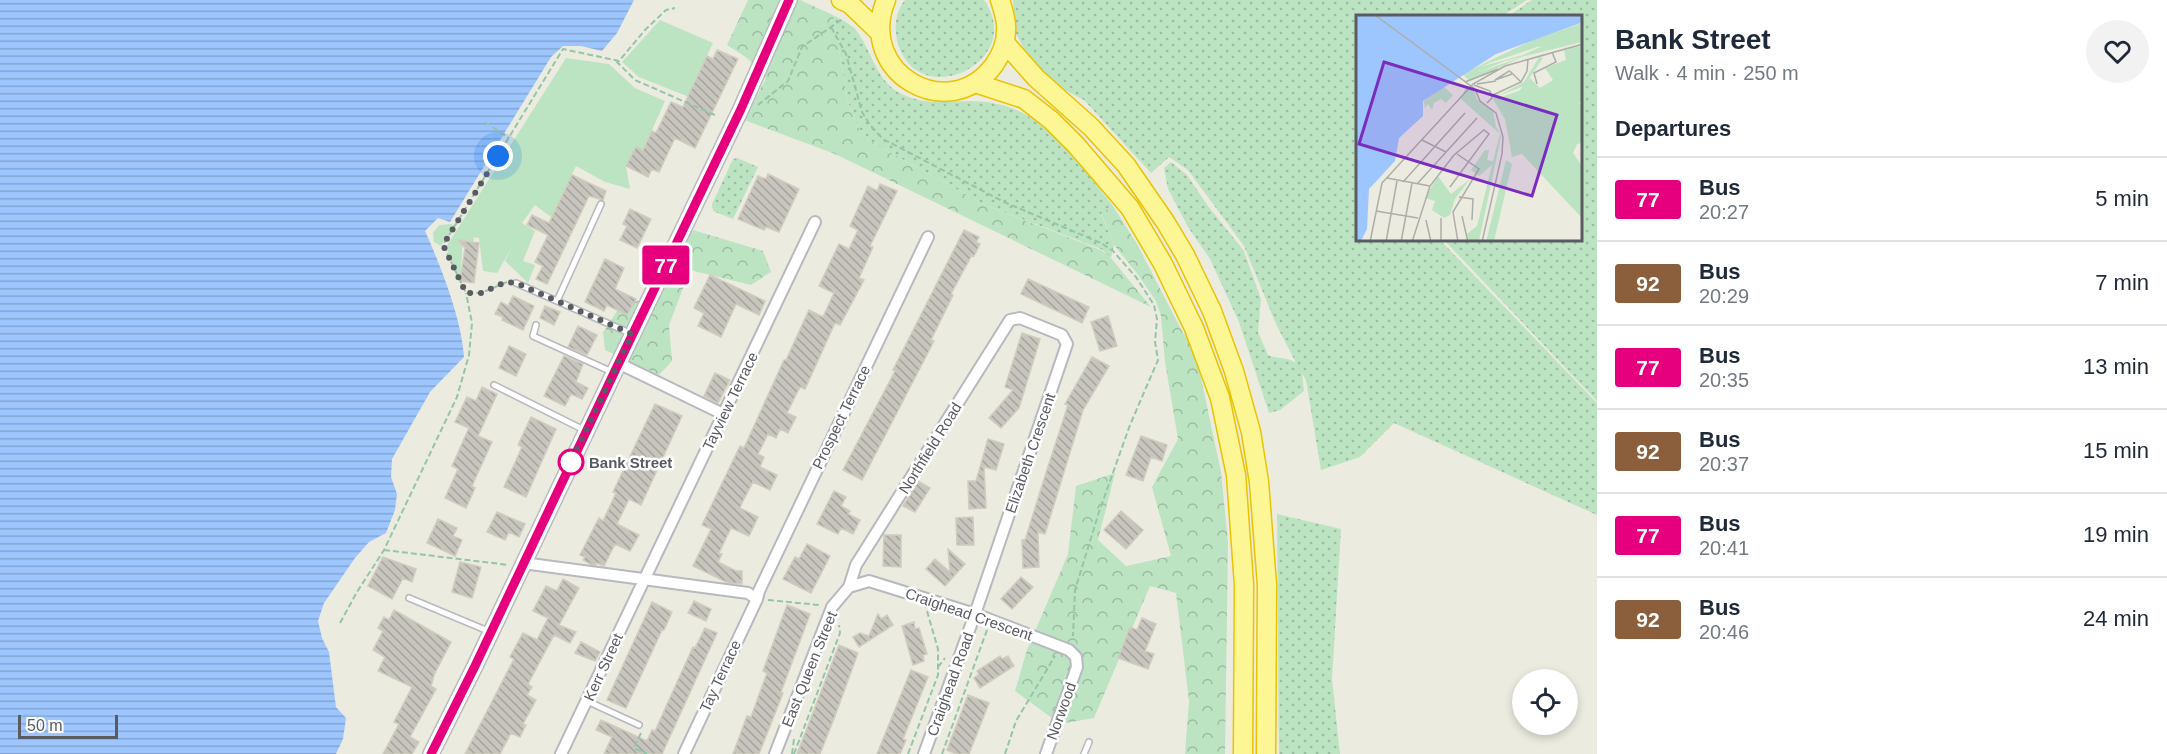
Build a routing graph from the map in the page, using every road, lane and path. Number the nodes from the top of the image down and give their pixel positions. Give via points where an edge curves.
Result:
1 (789, 0) edge
2 (886, 0) edge
3 (1001, 0) edge
4 (846, 7) edge
5 (675, 8) dead end
6 (831, 27) junction
7 (879, 32) junction
8 (1005, 43) junction
9 (615, 61) junction
10 (975, 83) junction
11 (764, 101) dead end
12 (717, 116) dead end
13 (485, 122) dead end
14 (509, 138) junction
15 (601, 204) dead end
16 (815, 222) dead end
17 (928, 237) dead end
18 (516, 283) joint
19 (466, 293) junction
20 (557, 301) junction
21 (1020, 318) joint
22 (536, 325) dead end
23 (632, 334) junction
24 (616, 368) junction
25 (494, 385) dead end
26 (723, 414) junction
27 (586, 431) junction
28 (384, 550) junction
29 (522, 565) junction
30 (644, 579) junction
31 (849, 587) junction
32 (409, 598) dead end
33 (924, 598) junction
34 (761, 599) junction
35 (832, 607) junction
36 (975, 614) junction
37 (990, 620) junction
38 (340, 623) dead end
39 (491, 632) junction
40 (1073, 636) dead end
41 (1055, 656) dead end
42 (1077, 667) joint
43 (587, 701) junction
44 (641, 726) joint
45 (1089, 742) dead end
46 (431, 754) edge
47 (561, 754) edge
48 (647, 754) edge
49 (684, 754) edge
50 (775, 754) edge
51 (794, 754) edge
52 (908, 754) edge
53 (924, 754) edge
54 (942, 754) edge
55 (1005, 754) edge
56 (1046, 754) edge
57 (1084, 754) edge
58 (1243, 754) edge
59 (1266, 754) edge

1 - 23 main road
2 - 7 highway
3 - 8 highway via 1007,29
4 - 6 path
4 - 7 highway
5 - 9 path via 666,10 619,62
6 - 11 path via 802,47 788,81
6 - 40 path via 846,54 862,111 883,139 1004,202 1101,243 1136,277 1154,305 1158,360 1095,524 1075,590
7 - 10 highway via 893,68 911,83 929,90 952,91
8 - 10 highway via 988,73
8 - 59 highway via 1126,165 1185,255 1212,311 1234,372 1253,442 1259,482 1267,585
9 - 12 path via 635,80
9 - 14 path via 563,49
10 - 58 highway via 1024,99 1076,145 1130,208 1194,328 1220,398 1236,475 1244,585
13 - 14 path
14 - 19 path via 443,245
15 - 20 lane
16 - 26 street, Tayview Terrace
17 - 34 street, Prospect Terrace via 764,580
18 - 19 path
18 - 20 lane
19 - 28 path via 472,323 469,355 457,397
20 - 23 lane
21 - 31 street, Northfield Road via 1010,320 856,566
21 - 36 street, Elizabeth Crescent via 1062,335 1067,344
22 - 24 lane via 533,336
23 - 24 main road
24 - 26 street
24 - 27 main road
25 - 27 lane
26 - 30 street, Tayview Terrace
27 - 29 main road
28 - 29 path
28 - 38 path
29 - 30 street
29 - 39 main road
30 - 34 street via 748,593
30 - 43 street, Kerr Street
31 - 33 street, Craighead Crescent via 869,581
31 - 35 street, East Queen Street
32 - 39 lane
33 - 36 street, Craighead Crescent
33 - 52 path via 938,649 938,675
34 - 35 path
34 - 49 street, Tay Terrace
35 - 50 street, East Queen Street
35 - 51 path via 840,633
36 - 37 street, Craighead Crescent
36 - 53 street, Craighead Road
37 - 42 street, Craighead Crescent via 1069,650 1076,657
37 - 54 path
39 - 46 main road
41 - 55 path via 1016,721
42 - 56 street, Norwood
43 - 44 lane
43 - 47 street, Kerr Street
44 - 48 path via 634,748
45 - 57 lane

